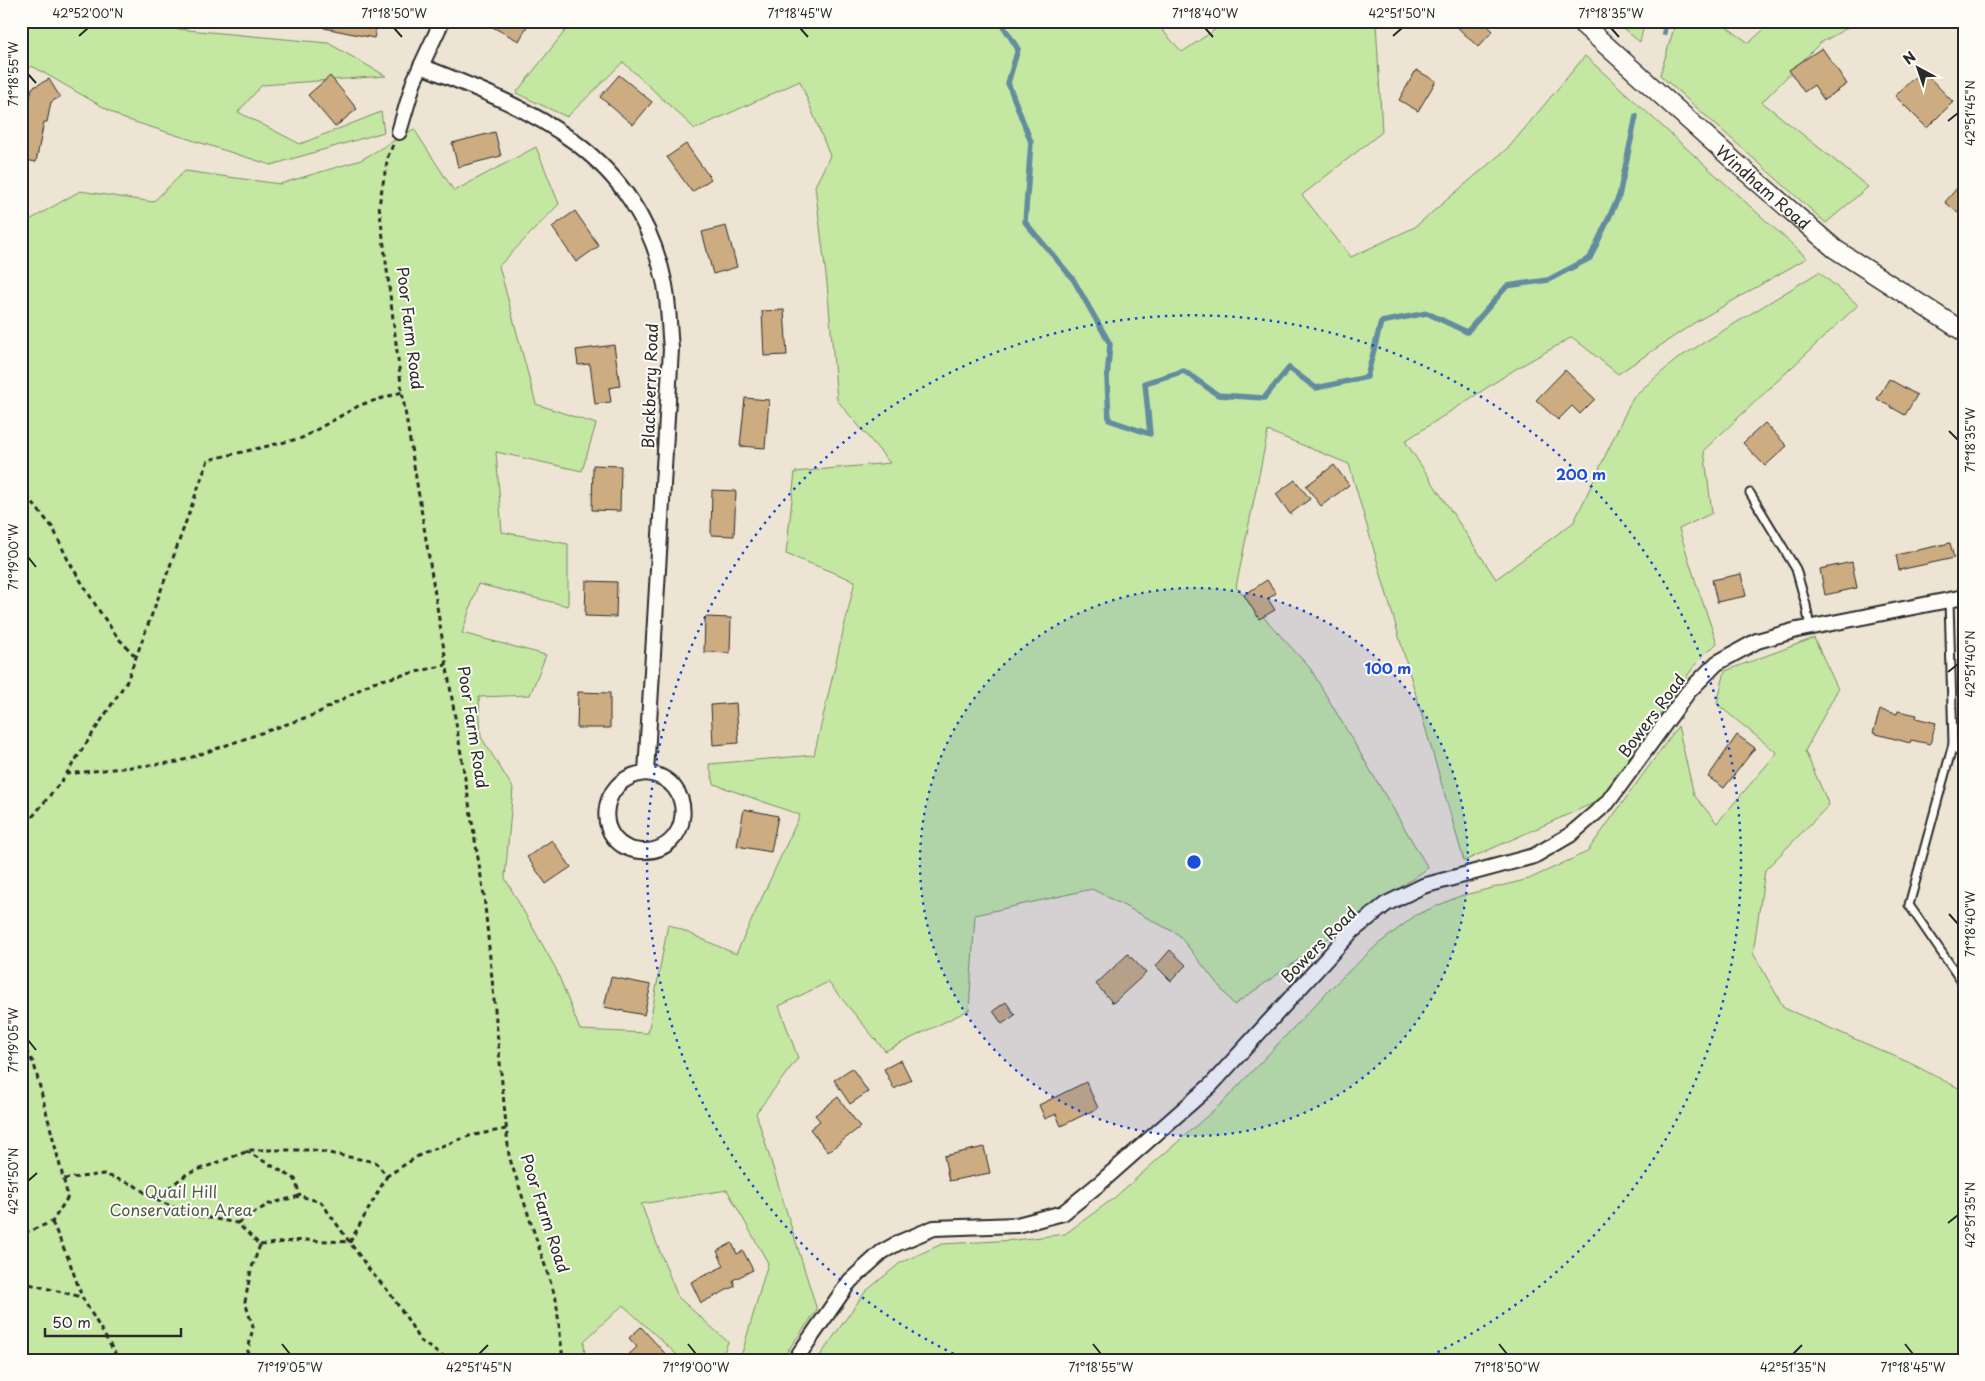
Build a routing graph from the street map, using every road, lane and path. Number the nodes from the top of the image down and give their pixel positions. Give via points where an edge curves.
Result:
1 (442, 21) edge
2 (1579, 21) edge
3 (421, 66) junction
4 (398, 132) joint
5 (1964, 332) edge
6 (402, 392) junction
7 (21, 489) edge
8 (1750, 493) dead end
9 (1964, 597) edge
10 (1950, 600) junction
11 (1810, 628) junction
12 (136, 657) junction
13 (446, 665) junction
14 (1953, 744) junction
15 (1964, 758) edge
16 (646, 773) junction
17 (66, 774) junction
18 (21, 830) edge
19 (1964, 985) edge
20 (21, 1042) edge
21 (506, 1129) junction
22 (246, 1151) junction
23 (387, 1176) junction
24 (64, 1179) junction
25 (300, 1196) junction
26 (154, 1199) junction
27 (52, 1222) junction
28 (236, 1223) junction
29 (21, 1234) edge
30 (350, 1242) junction
31 (260, 1245) junction
32 (21, 1282) edge
33 (82, 1297) junction
34 (21, 1351) edge
35 (33, 1360) edge
36 (119, 1360) edge
37 (246, 1360) edge
38 (448, 1360) edge
39 (563, 1360) edge
40 (795, 1360) edge

1 - 3 street
2 - 5 street, Windham Road via 1836,249
3 - 4 street
3 - 16 street, Blackberry Road via 485,91 566,134 588,151 607,169 634,206 659,264 668,304 671,349
4 - 6 path, Poor Farm Road via 388,156 379,205
6 - 12 path via 360,405 302,438 208,460
6 - 13 path, Poor Farm Road
7 - 12 path via 53,528 98,610
8 - 11 lane via 1796,569
9 - 10 street, Bowers Road
10 - 11 street, Bowers Road
10 - 14 lane
11 - 40 street, Bowers Road via 1757,641 1717,663 1688,692 1607,804 1570,835 1534,856 1423,886 1386,904 1358,926 1312,973 1211,1085 1063,1213 1017,1225 934,1228 898,1243 882,1252 850,1281
12 - 17 path via 127,681
13 - 17 path via 374,682 316,714 178,762
13 - 21 path, Poor Farm Road via 484,895
14 - 15 lane
14 - 19 lane via 1909,905
16 - 16 street via 632,775 620,782 608,798 606,811 607,824 614,836 630,848 643,851 663,846 673,838 683,813 675,788 665,779
17 - 18 path
20 - 24 path via 34,1064
21 - 23 path via 469,1136 423,1153
21 - 39 path, Poor Farm Road via 509,1156 556,1299
22 - 23 path via 314,1150 375,1162
22 - 25 path via 295,1179
22 - 26 path via 187,1174
23 - 30 path
24 - 26 path via 104,1174 134,1185
24 - 27 path via 68,1197
25 - 28 path via 268,1204
25 - 30 path via 321,1202
26 - 28 path via 193,1216
27 - 29 path
27 - 33 path
28 - 31 path
30 - 31 path via 302,1240
30 - 38 path via 389,1292 419,1340
31 - 37 path via 245,1302 253,1327
32 - 33 path
33 - 36 path
34 - 35 path

